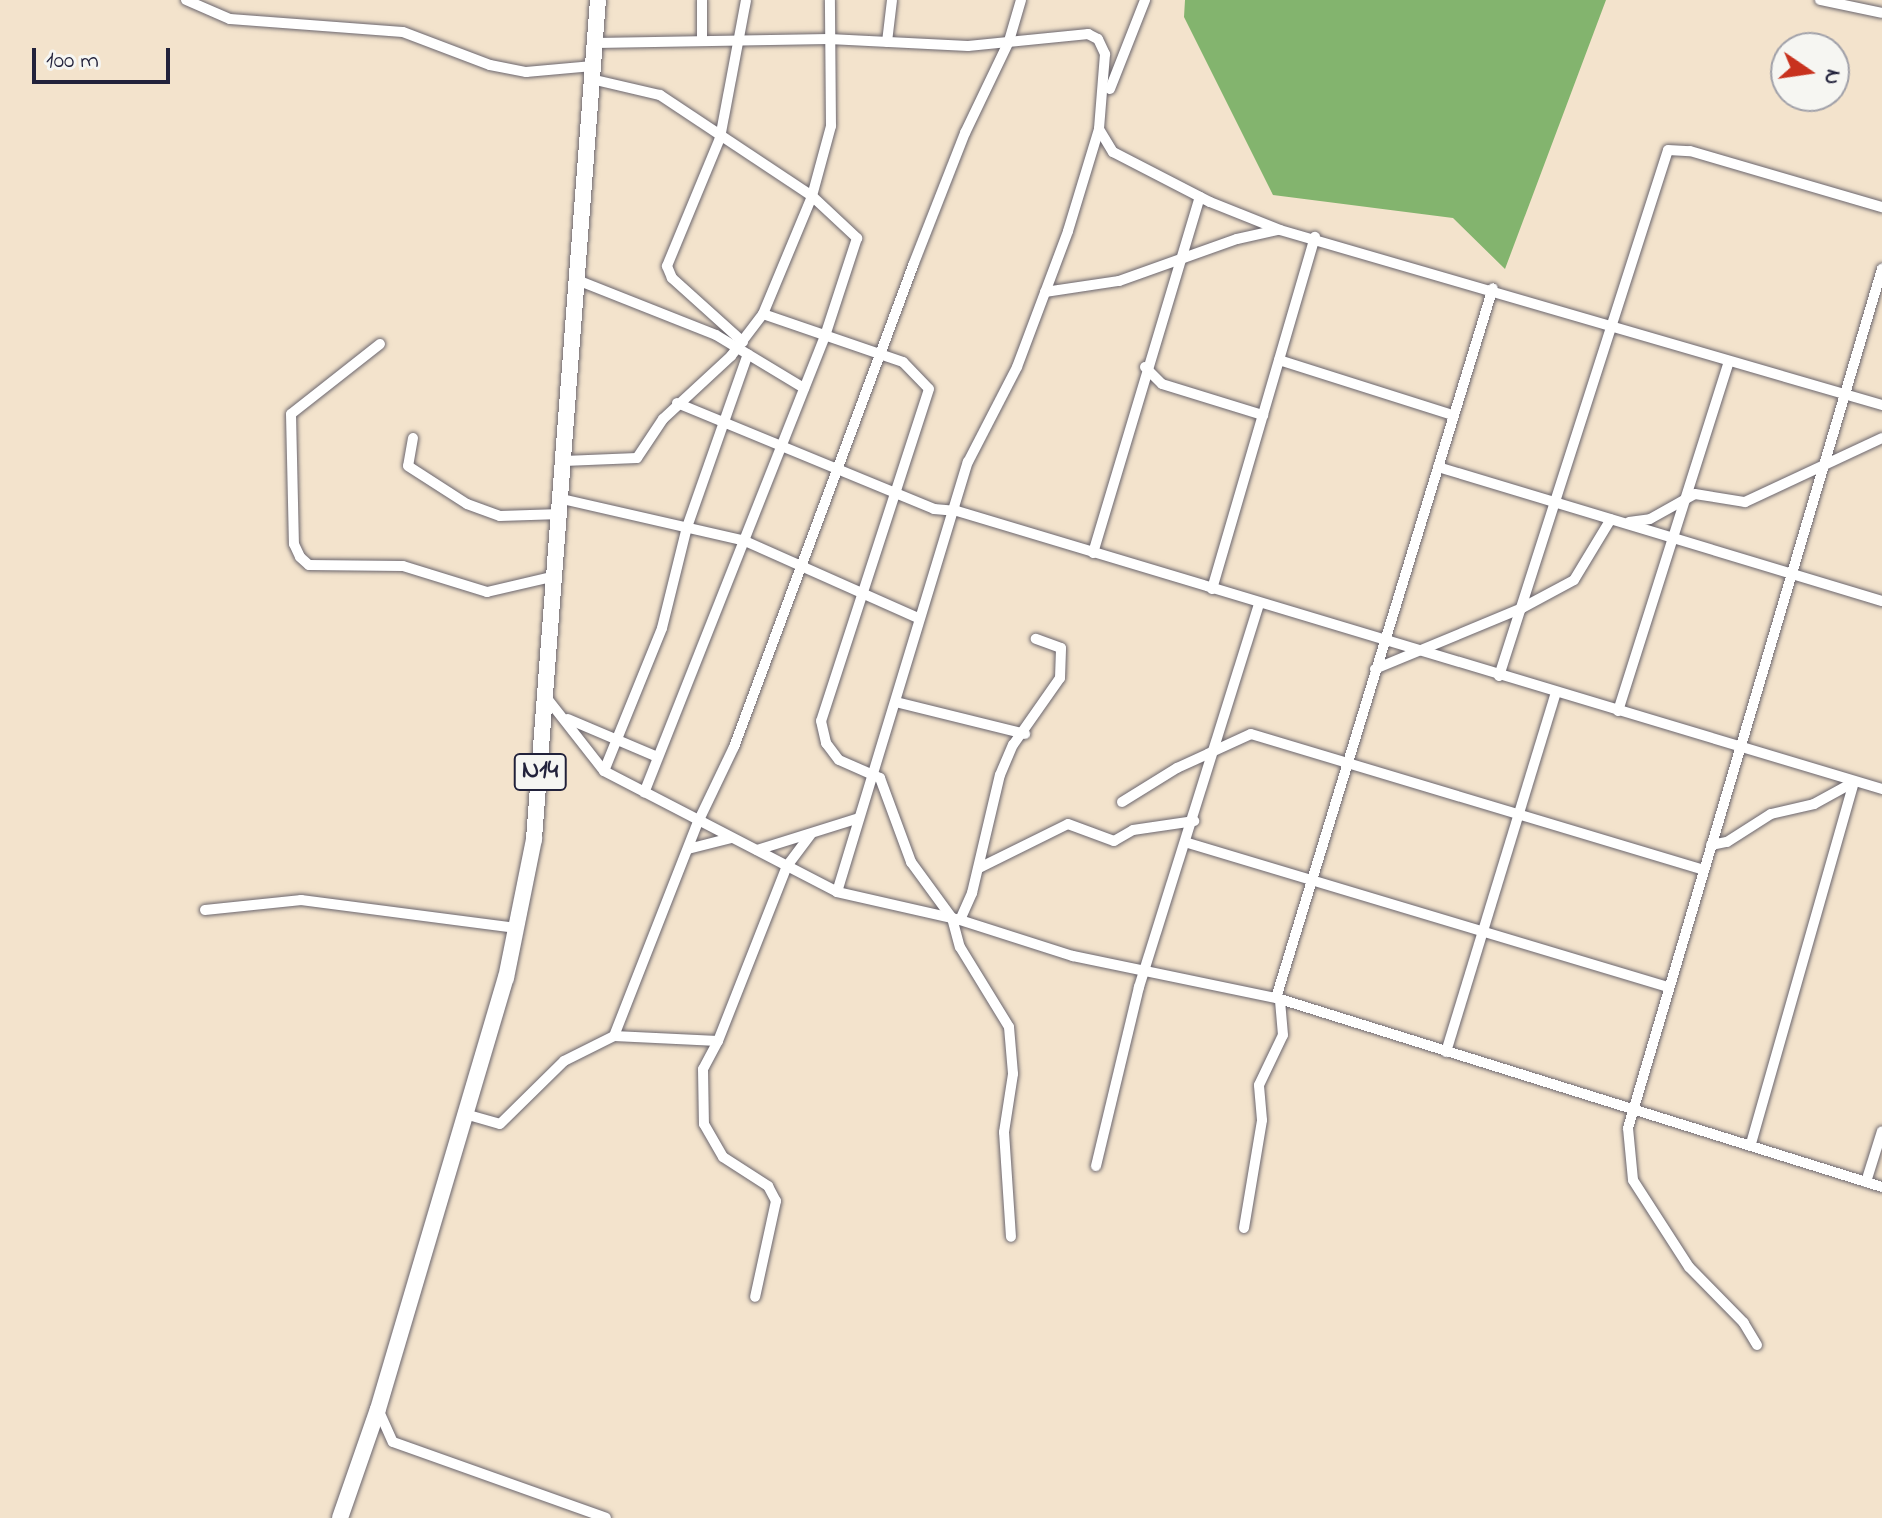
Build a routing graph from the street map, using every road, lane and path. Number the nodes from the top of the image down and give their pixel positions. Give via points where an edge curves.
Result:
1 (186, 0) edge
2 (598, 0) edge
3 (702, 0) edge
4 (746, 0) edge
5 (830, 0) edge
6 (892, 0) edge
7 (1021, 0) edge
8 (1145, 0) edge
9 (1820, 0) edge
10 (1882, 13) edge
11 (829, 39) junction
12 (702, 41) junction
13 (1009, 41) junction
14 (738, 42) junction
15 (887, 42) junction
16 (596, 43) junction
17 (592, 72) junction
18 (1105, 102) junction
19 (1099, 129) junction
20 (720, 138) junction
21 (812, 196) junction
22 (1200, 197) junction
23 (1882, 207) edge
24 (1280, 230) junction
25 (1315, 237) junction
26 (1178, 259) junction
27 (1882, 269) edge
28 (577, 280) junction
29 (1493, 288) junction
30 (1045, 292) junction
31 (763, 314) junction
32 (1610, 325) junction
33 (825, 336) junction
34 (380, 344) dead end
35 (741, 345) junction
36 (748, 354) junction
37 (881, 354) junction
38 (1279, 360) junction
39 (1729, 361) junction
40 (1145, 367) junction
41 (804, 388) junction
42 (1844, 394) junction
43 (677, 403) junction
44 (1882, 405) edge
45 (1263, 415) junction
46 (1452, 415) junction
47 (726, 426) junction
48 (413, 438) dead end
49 (1882, 438) edge
50 (781, 448) junction
51 (564, 461) junction
52 (1825, 463) junction
53 (1438, 467) junction
54 (836, 470) junction
55 (893, 496) junction
56 (1686, 497) junction
57 (1555, 503) junction
58 (561, 507) junction
59 (957, 511) junction
60 (1615, 520) junction
61 (687, 527) junction
62 (1673, 538) junction
63 (745, 541) junction
64 (1093, 553) junction
65 (801, 565) junction
66 (1791, 575) junction
67 (556, 576) junction
68 (1212, 589) junction
69 (861, 592) junction
70 (1882, 601) edge
71 (1259, 605) junction
72 (1522, 608) junction
73 (918, 618) junction
74 (1036, 639) dead end
75 (1384, 641) junction
76 (1422, 650) junction
77 (1375, 669) junction
78 (1499, 676) junction
79 (1556, 692) junction
80 (546, 697) junction
81 (896, 702) junction
82 (1618, 711) junction
83 (566, 718) junction
84 (1025, 734) junction
85 (619, 742) junction
86 (1741, 748) junction
87 (1215, 750) junction
88 (655, 756) junction
89 (1347, 763) junction
90 (604, 771) junction
91 (873, 772) junction
92 (1854, 782) junction
93 (1882, 789) edge
94 (644, 792) junction
95 (1122, 802) dead end
96 (1517, 813) junction
97 (859, 818) junction
98 (1194, 821) junction
99 (698, 822) junction
100 (810, 835) junction
101 (731, 838) junction
102 (1188, 843) junction
103 (1711, 845) junction
104 (688, 849) junction
105 (757, 850) junction
106 (787, 866) junction
107 (979, 868) junction
108 (1704, 870) junction
109 (1311, 881) junction
110 (837, 892) junction
111 (205, 910) dead end
112 (956, 919) junction
113 (518, 928) junction
114 (1482, 935) junction
115 (1145, 972) junction
116 (1668, 987) junction
117 (1278, 999) junction
118 (614, 1036) junction
119 (718, 1041) junction
120 (1446, 1052) junction
121 (1632, 1109) junction
122 (465, 1114) junction
123 (1882, 1131) edge
124 (1751, 1144) junction
125 (1096, 1166) dead end
126 (1866, 1182) junction
127 (1882, 1187) edge
128 (1244, 1228) dead end
129 (1011, 1237) dead end
130 (755, 1297) dead end
131 (1757, 1345) dead end
132 (378, 1409) junction
133 (340, 1518) edge
134 (606, 1518) edge

1 - 17 street via 230,19 403,32 490,65 526,72
2 - 16 main road, N14
3 - 12 street
4 - 14 street
5 - 11 street
6 - 15 street
7 - 13 street
8 - 18 street
9 - 10 street
11 - 14 street
11 - 15 street
11 - 21 street via 831,126
12 - 14 street
12 - 16 street
13 - 15 street via 968,46
13 - 18 street via 1072,33 1098,39 1105,54
13 - 37 street via 965,133
14 - 20 street
16 - 17 main road, N14
17 - 20 street via 660,95
17 - 28 main road, N14
18 - 19 street
19 - 22 street via 1113,152 1133,166
19 - 30 street
20 - 21 street
20 - 35 street via 667,266 672,278
21 - 31 street
21 - 33 street via 857,238
22 - 24 street
22 - 26 street
23 - 32 street via 1690,151 1668,150
24 - 25 street
24 - 26 street
25 - 29 street
25 - 38 street
26 - 30 street via 1108,283
26 - 40 street
27 - 42 street
28 - 35 street
28 - 51 main road, N14
29 - 32 street
29 - 46 street
30 - 59 street via 1017,367 968,462
31 - 33 street
31 - 35 street
32 - 39 street
32 - 57 street
33 - 37 street
33 - 41 street
34 - 67 street via 291,414 294,544 300,557 309,565 403,566 487,592
35 - 36 street
35 - 43 street
36 - 41 street
36 - 47 street
37 - 54 street
37 - 55 street via 903,362 929,389 929,402
38 - 45 street
38 - 46 street
39 - 42 street
39 - 56 street
40 - 45 street via 1162,384
40 - 64 street
41 - 50 street
42 - 44 street
42 - 52 street
43 - 47 street
43 - 51 street via 637,458
45 - 68 street
46 - 53 street
47 - 50 street
47 - 61 street
48 - 58 street via 408,466 467,504 500,516
49 - 52 street
50 - 54 street
50 - 63 street
51 - 58 main road, N14
52 - 56 street via 1737,504
52 - 66 street
53 - 57 street
53 - 75 street
54 - 55 street
54 - 65 street
55 - 59 street
55 - 69 street
56 - 60 street via 1650,519
56 - 62 street
57 - 60 street
57 - 72 street
58 - 61 street
58 - 67 main road, N14
59 - 64 street
59 - 73 street
60 - 62 street
60 - 72 street via 1574,580
61 - 63 street
61 - 85 street via 662,628
62 - 66 street
62 - 82 street
63 - 65 street
63 - 88 street
64 - 68 street
65 - 69 street
65 - 99 street via 734,747
66 - 70 street
66 - 86 street
67 - 80 main road, N14
68 - 71 street
69 - 73 street
69 - 91 street via 821,721 826,743 839,760
71 - 75 street
71 - 87 street
72 - 76 street
72 - 78 street
73 - 81 street
74 - 84 street via 1061,648 1063,660 1060,678
75 - 76 street
75 - 77 street
76 - 77 street
76 - 78 street
77 - 89 street
78 - 79 street
79 - 82 street
79 - 96 street
80 - 83 street
80 - 113 main road, N14 via 534,839
81 - 84 street
81 - 91 street
82 - 86 street
83 - 85 street
83 - 90 street
84 - 107 street via 1013,745 1000,775
85 - 88 street
85 - 90 street
86 - 92 street
86 - 103 street
87 - 89 street via 1251,734
87 - 95 street
87 - 98 street
88 - 94 street
89 - 96 street
89 - 109 street
90 - 94 street
91 - 97 street
91 - 112 street via 880,778 911,862
92 - 93 street
92 - 103 street via 1814,804 1771,814 1727,842
92 - 124 street
94 - 99 street
96 - 108 street
96 - 114 street
97 - 100 street
97 - 110 street
98 - 102 street
98 - 107 street via 1133,830 1114,841 1068,824
99 - 101 street
99 - 104 street
100 - 105 street
100 - 106 street
101 - 104 street
101 - 105 street
102 - 109 street
102 - 115 street
103 - 108 street
104 - 118 street
105 - 106 street
106 - 110 street
106 - 119 street
107 - 112 street
108 - 116 street
109 - 114 street
109 - 117 street
110 - 112 street
111 - 113 street via 301,900
112 - 115 street via 1058,952
112 - 129 street via 960,947 1009,1027 1013,1074 1004,1132
113 - 122 main road, N14
114 - 116 street
114 - 120 street
115 - 117 street via 1175,974
115 - 125 street
116 - 121 street
117 - 120 street
117 - 128 street via 1283,1035 1259,1085 1262,1120
118 - 119 street
118 - 122 street via 564,1061 500,1124
119 - 130 street via 703,1069 701,1113 708,1134 723,1157 768,1186 776,1201
120 - 121 street
121 - 124 street
121 - 131 street via 1628,1144 1633,1180 1689,1267 1744,1323
122 - 132 main road, N14
123 - 126 street
124 - 126 street
126 - 127 street
132 - 133 main road, N14
132 - 134 street via 393,1442

